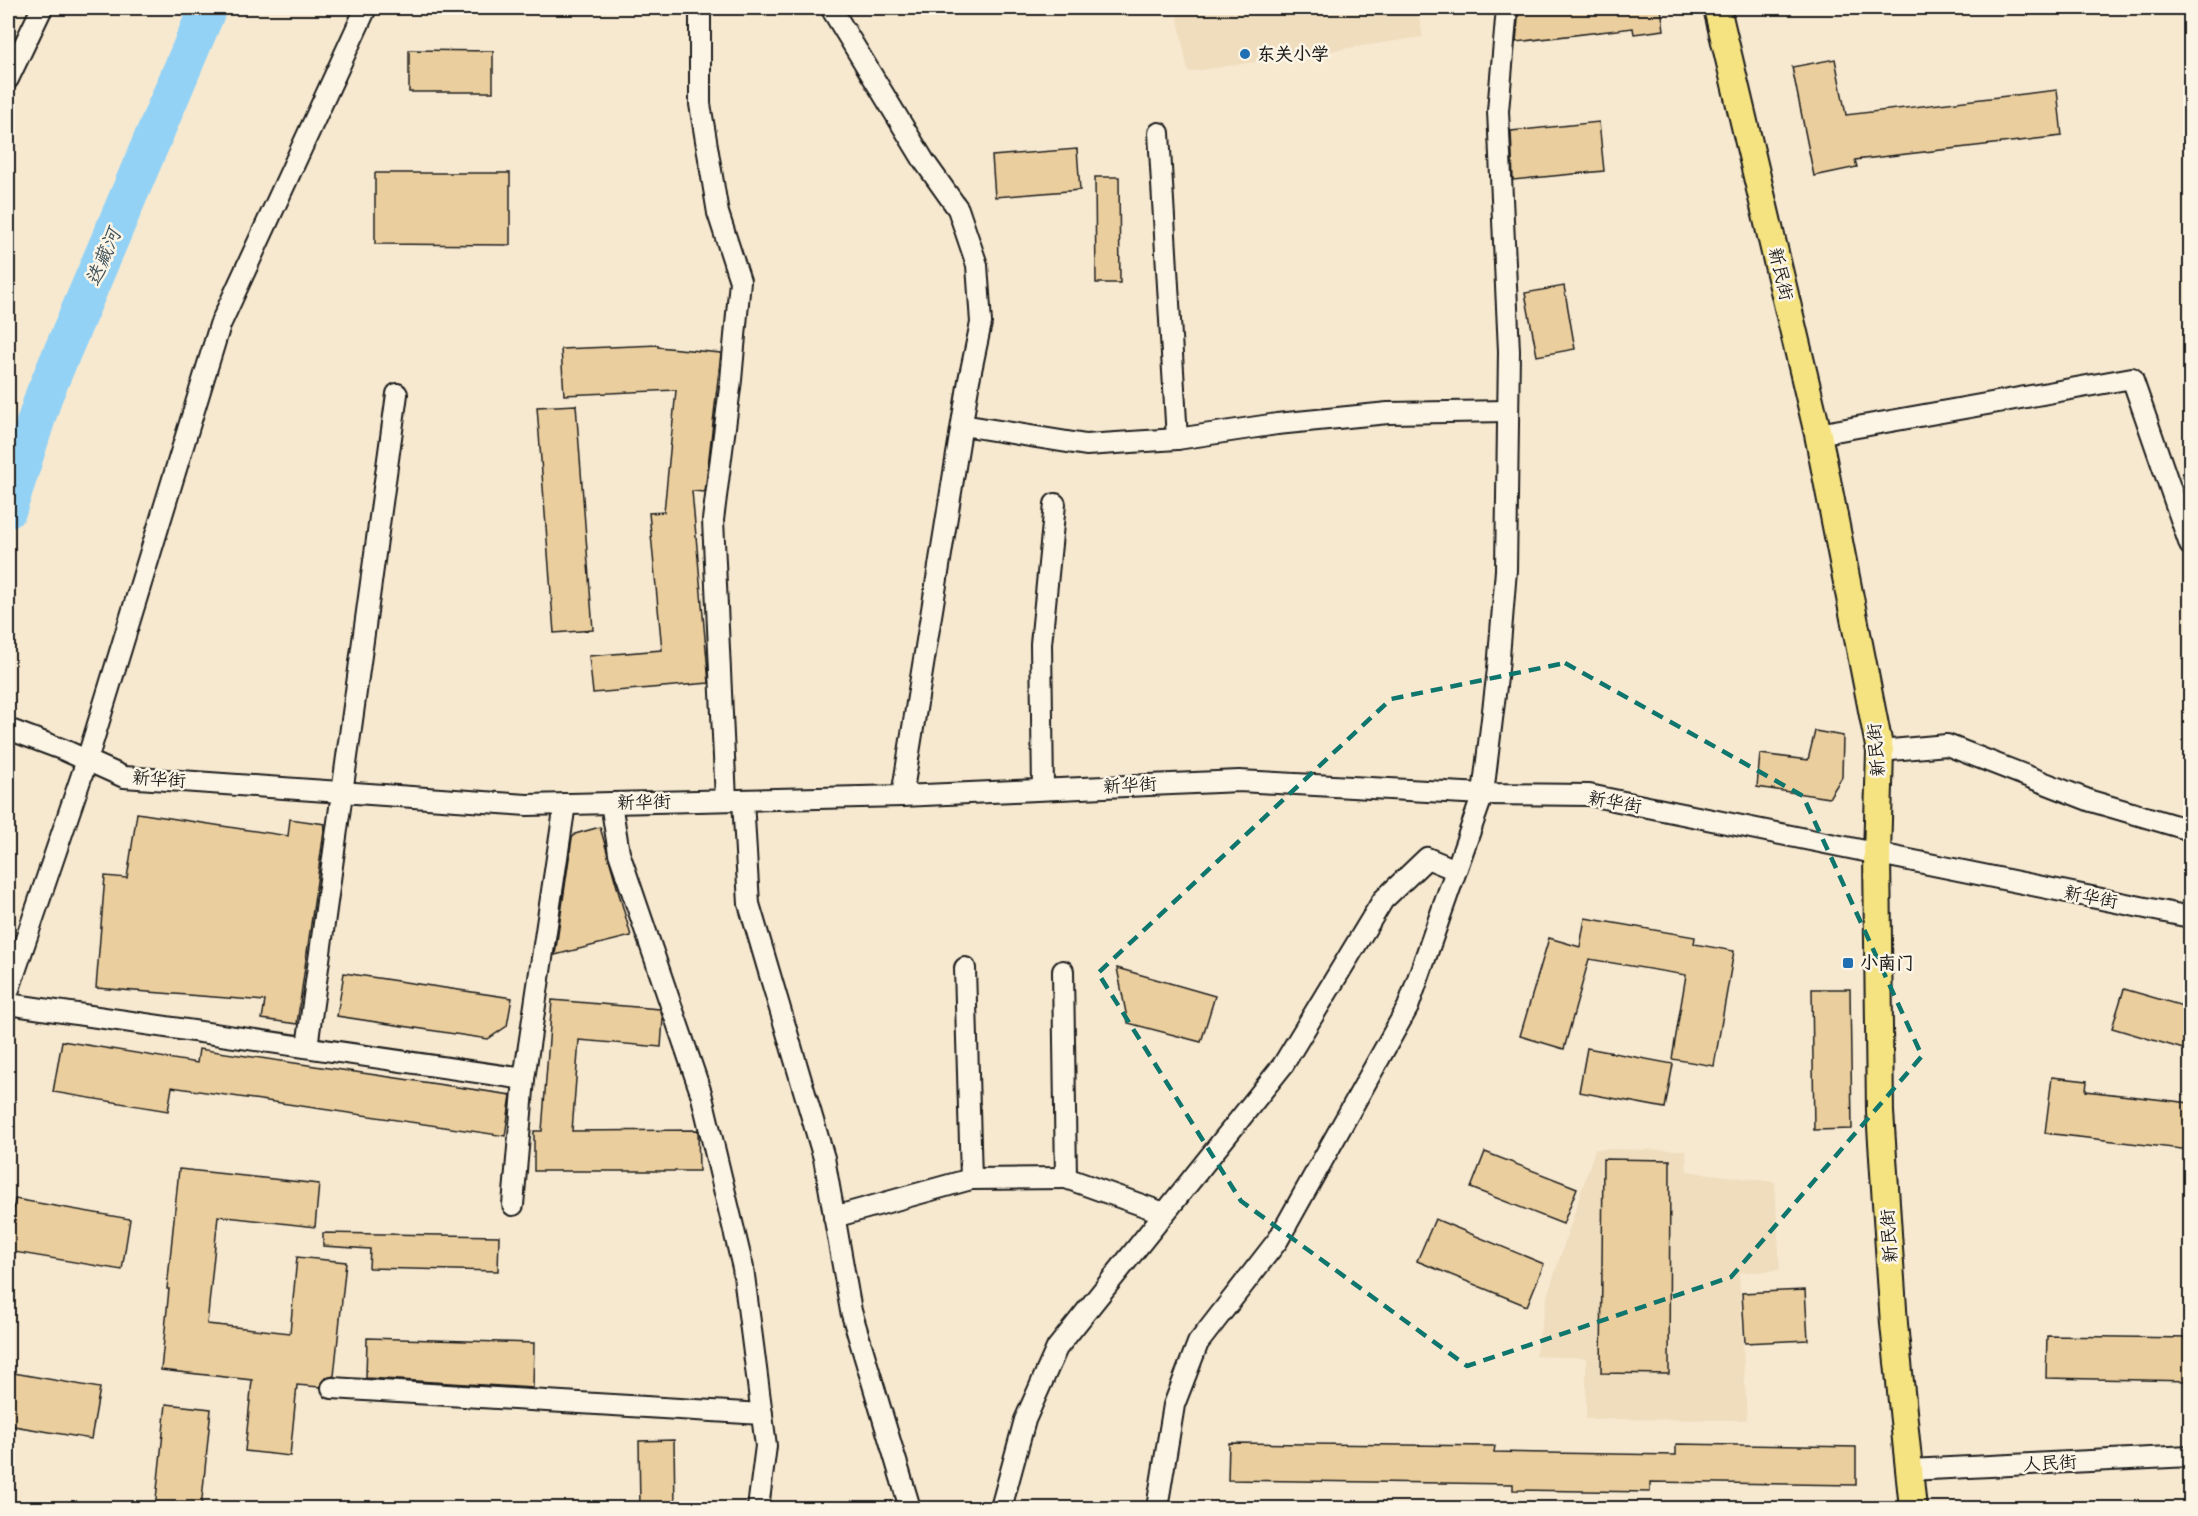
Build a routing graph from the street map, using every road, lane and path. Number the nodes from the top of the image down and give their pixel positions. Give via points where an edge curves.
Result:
1 (42, 8) edge
2 (366, 8) edge
3 (700, 8) edge
4 (831, 8) edge
5 (1507, 8) edge
6 (1717, 8) edge
7 (8, 79) edge
8 (1159, 133) dead end
9 (397, 394) dead end
10 (1508, 411) junction
11 (962, 424) junction
12 (1818, 434) junction
13 (1177, 439) junction
14 (1055, 504) dead end
15 (2190, 545) edge
16 (8, 729) edge
17 (1880, 752) junction
18 (87, 760) junction
19 (1043, 789) junction
20 (342, 792) junction
21 (1483, 794) junction
22 (902, 795) junction
23 (735, 800) junction
24 (611, 803) junction
25 (565, 804) junction
26 (2190, 830) edge
27 (1877, 855) junction
28 (1456, 870) junction
29 (2190, 917) edge
30 (964, 968) dead end
31 (1063, 971) dead end
32 (8, 992) edge
33 (8, 1004) edge
34 (307, 1047) junction
35 (524, 1079) junction
36 (1066, 1178) junction
37 (971, 1179) junction
38 (513, 1204) dead end
39 (1164, 1213) junction
40 (834, 1217) junction
41 (332, 1388) dead end
42 (762, 1414) junction
43 (2190, 1456) edge
44 (1909, 1470) junction
45 (758, 1509) edge
46 (910, 1509) edge
47 (1001, 1509) edge
48 (1157, 1509) edge
49 (1912, 1509) edge

1 - 7 street
2 - 18 street via 220,325
3 - 23 street via 700,104 717,213 740,281 713,520
4 - 11 street via 924,161 958,209 977,265 981,323
5 - 10 street via 1498,111
6 - 12 main road, 新民街
8 - 13 street
9 - 20 street
10 - 13 street via 1388,413
10 - 21 street via 1506,570
11 - 13 street via 1086,445
11 - 22 street
12 - 15 street via 2132,378
12 - 17 main road, 新民街
14 - 19 street via 1041,644
16 - 18 street, 新华街
17 - 26 street via 1947,745 2091,801
17 - 27 main road, 新民街
18 - 20 street, 新华街 via 124,777
18 - 32 street
19 - 21 street, 新华街 via 1239,780
19 - 22 street, 新华街
20 - 25 street, 新华街 via 527,805
20 - 34 street
21 - 27 street, 新华街 via 1589,795
21 - 28 street
22 - 23 street, 新华街
23 - 24 street, 新华街
23 - 40 street via 748,904 824,1158
24 - 25 street, 新华街
24 - 42 street via 620,853 700,1093 743,1268
25 - 35 street
27 - 29 street, 新华街
27 - 44 main road, 新民街 via 1880,1112 1894,1324
28 - 39 street via 1427,858 1383,900 1283,1065
28 - 48 street via 1408,1007 1278,1240 1198,1343 1174,1405
30 - 37 street
31 - 36 street
33 - 34 street
34 - 35 street
35 - 38 street
36 - 37 street
36 - 39 street
37 - 40 street
39 - 47 street via 1057,1348 1024,1420
40 - 46 street via 851,1311
41 - 42 street
42 - 45 street via 766,1446
43 - 44 street, 人民街
44 - 49 main road, 新民街

